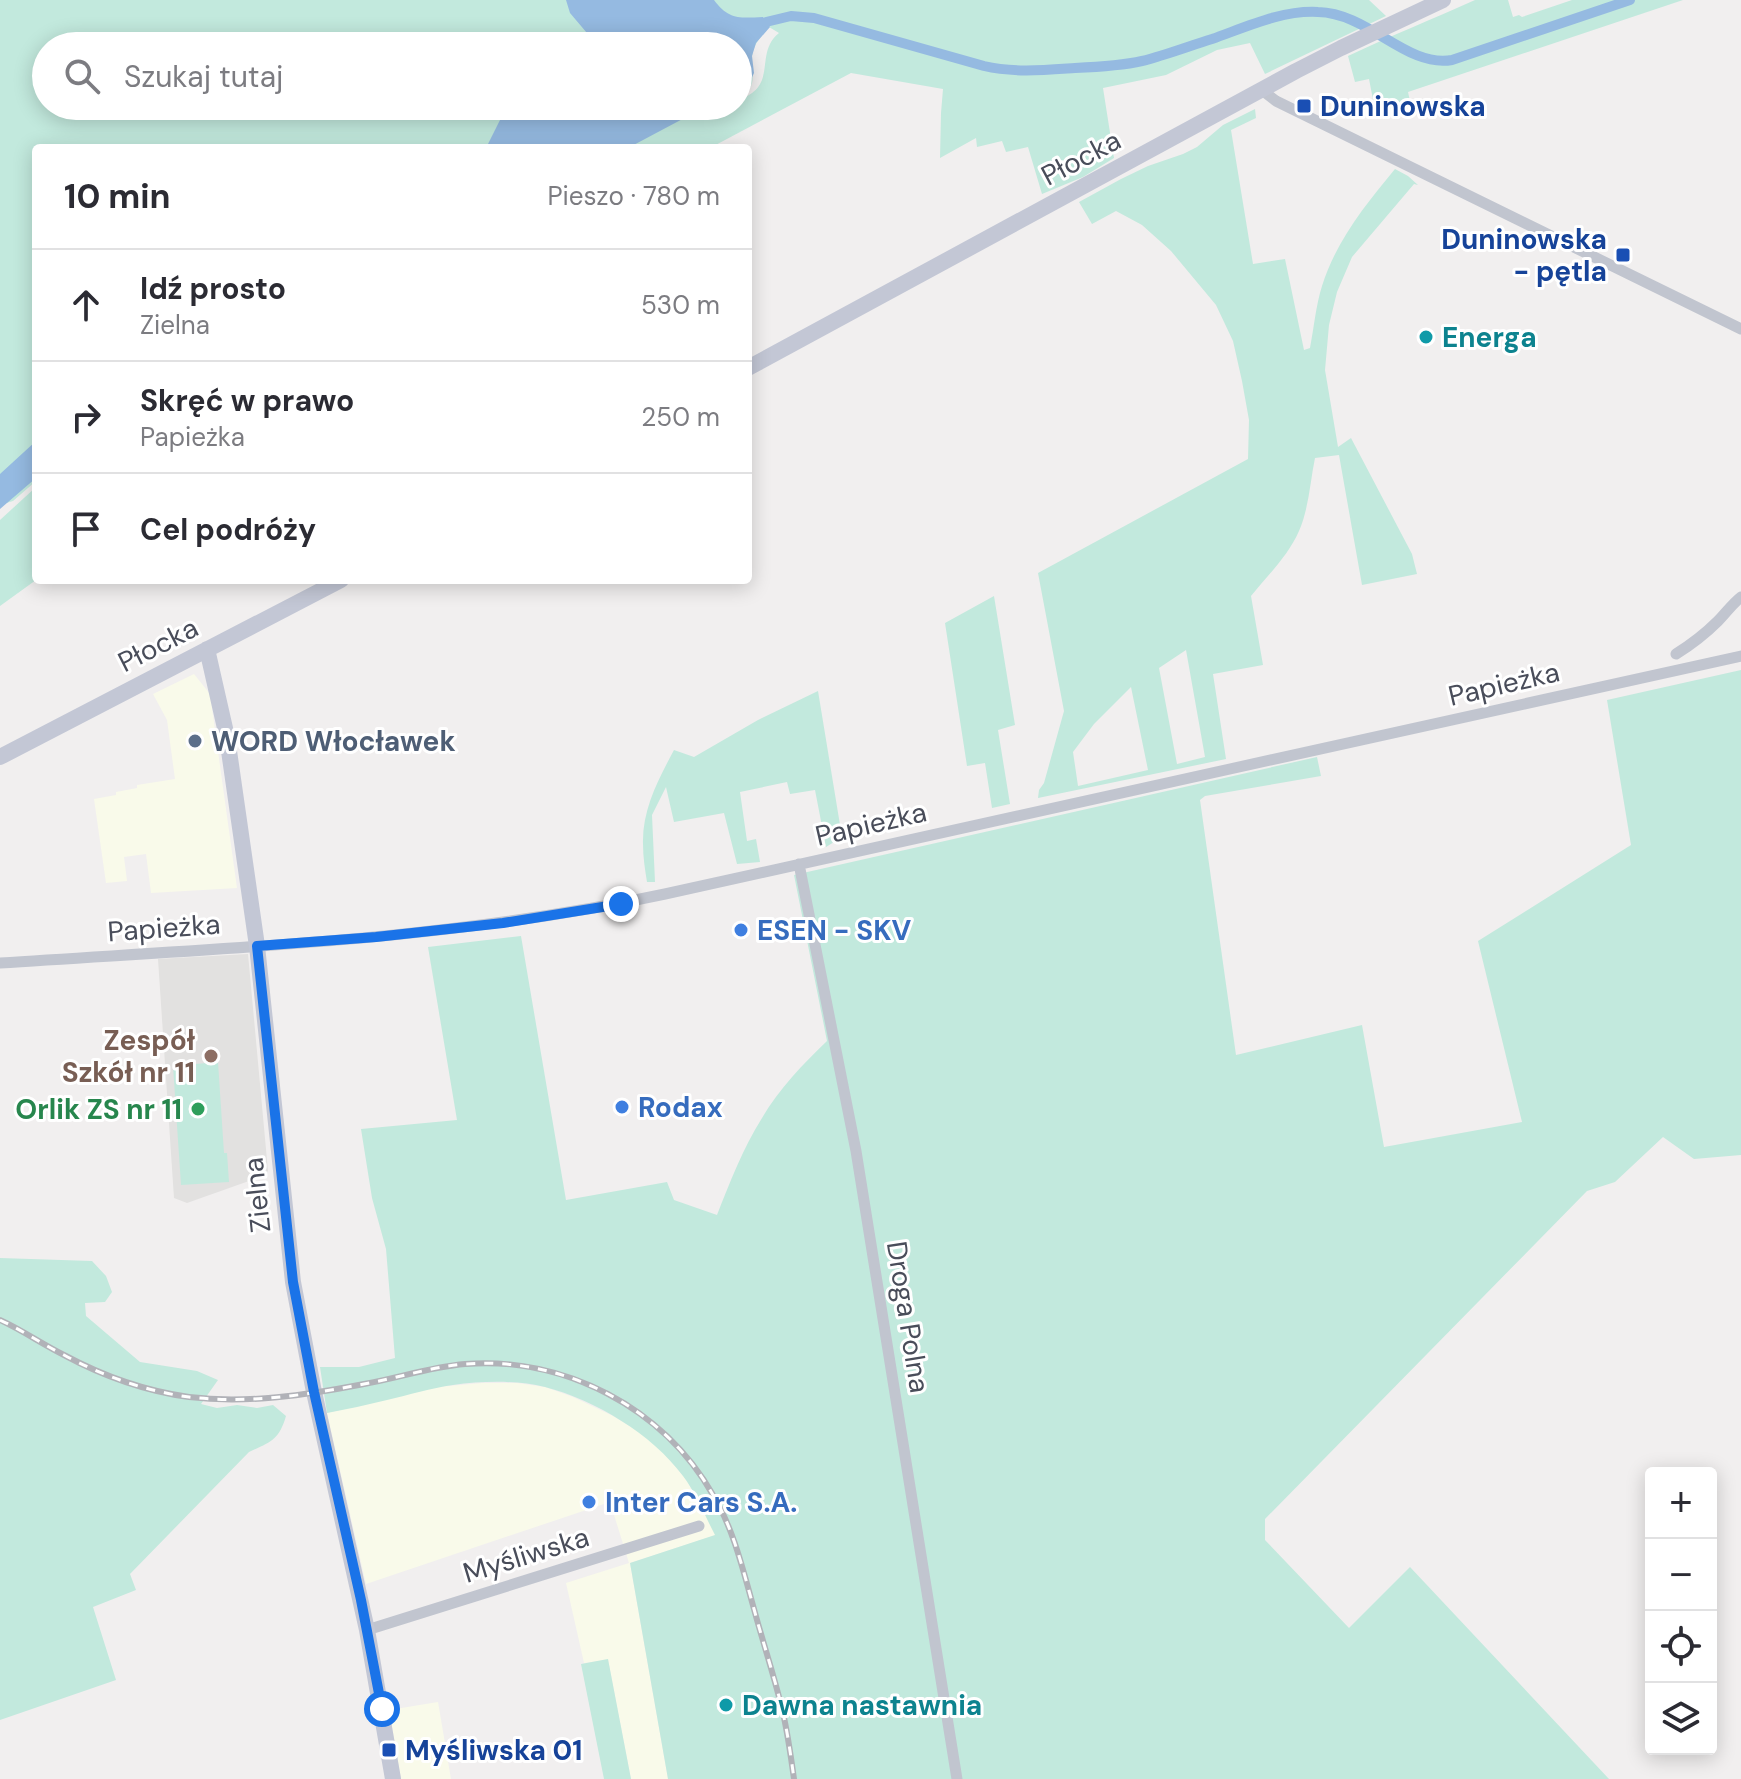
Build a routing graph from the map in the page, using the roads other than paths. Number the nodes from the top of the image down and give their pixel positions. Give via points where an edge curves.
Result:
1 (1443, 0) edge
2 (1264, 89) junction
3 (1741, 329) edge
4 (752, 366) edge
5 (333, 584) edge
6 (1741, 597) edge
7 (207, 649) junction
8 (1676, 654) dead end
9 (1741, 656) edge
10 (0, 757) edge
11 (799, 864) junction
12 (257, 946) junction
13 (0, 963) edge
14 (699, 1526) dead end
15 (367, 1630) junction
16 (393, 1779) edge
17 (957, 1779) edge

1 - 2 street, Płocka
2 - 3 street via 1276,101
2 - 4 street, Płocka
5 - 7 street, Płocka
6 - 8 street
7 - 10 street, Płocka
7 - 12 street, Zielna via 227,737
9 - 11 street, Papieżka
11 - 12 street, Papieżka via 634,901 503,923
11 - 17 street, Droga Polna via 856,1151
12 - 13 street, Papieżka
12 - 15 street, Zielna via 293,1282
14 - 15 street, Myśliwska
15 - 16 street, Zielna

